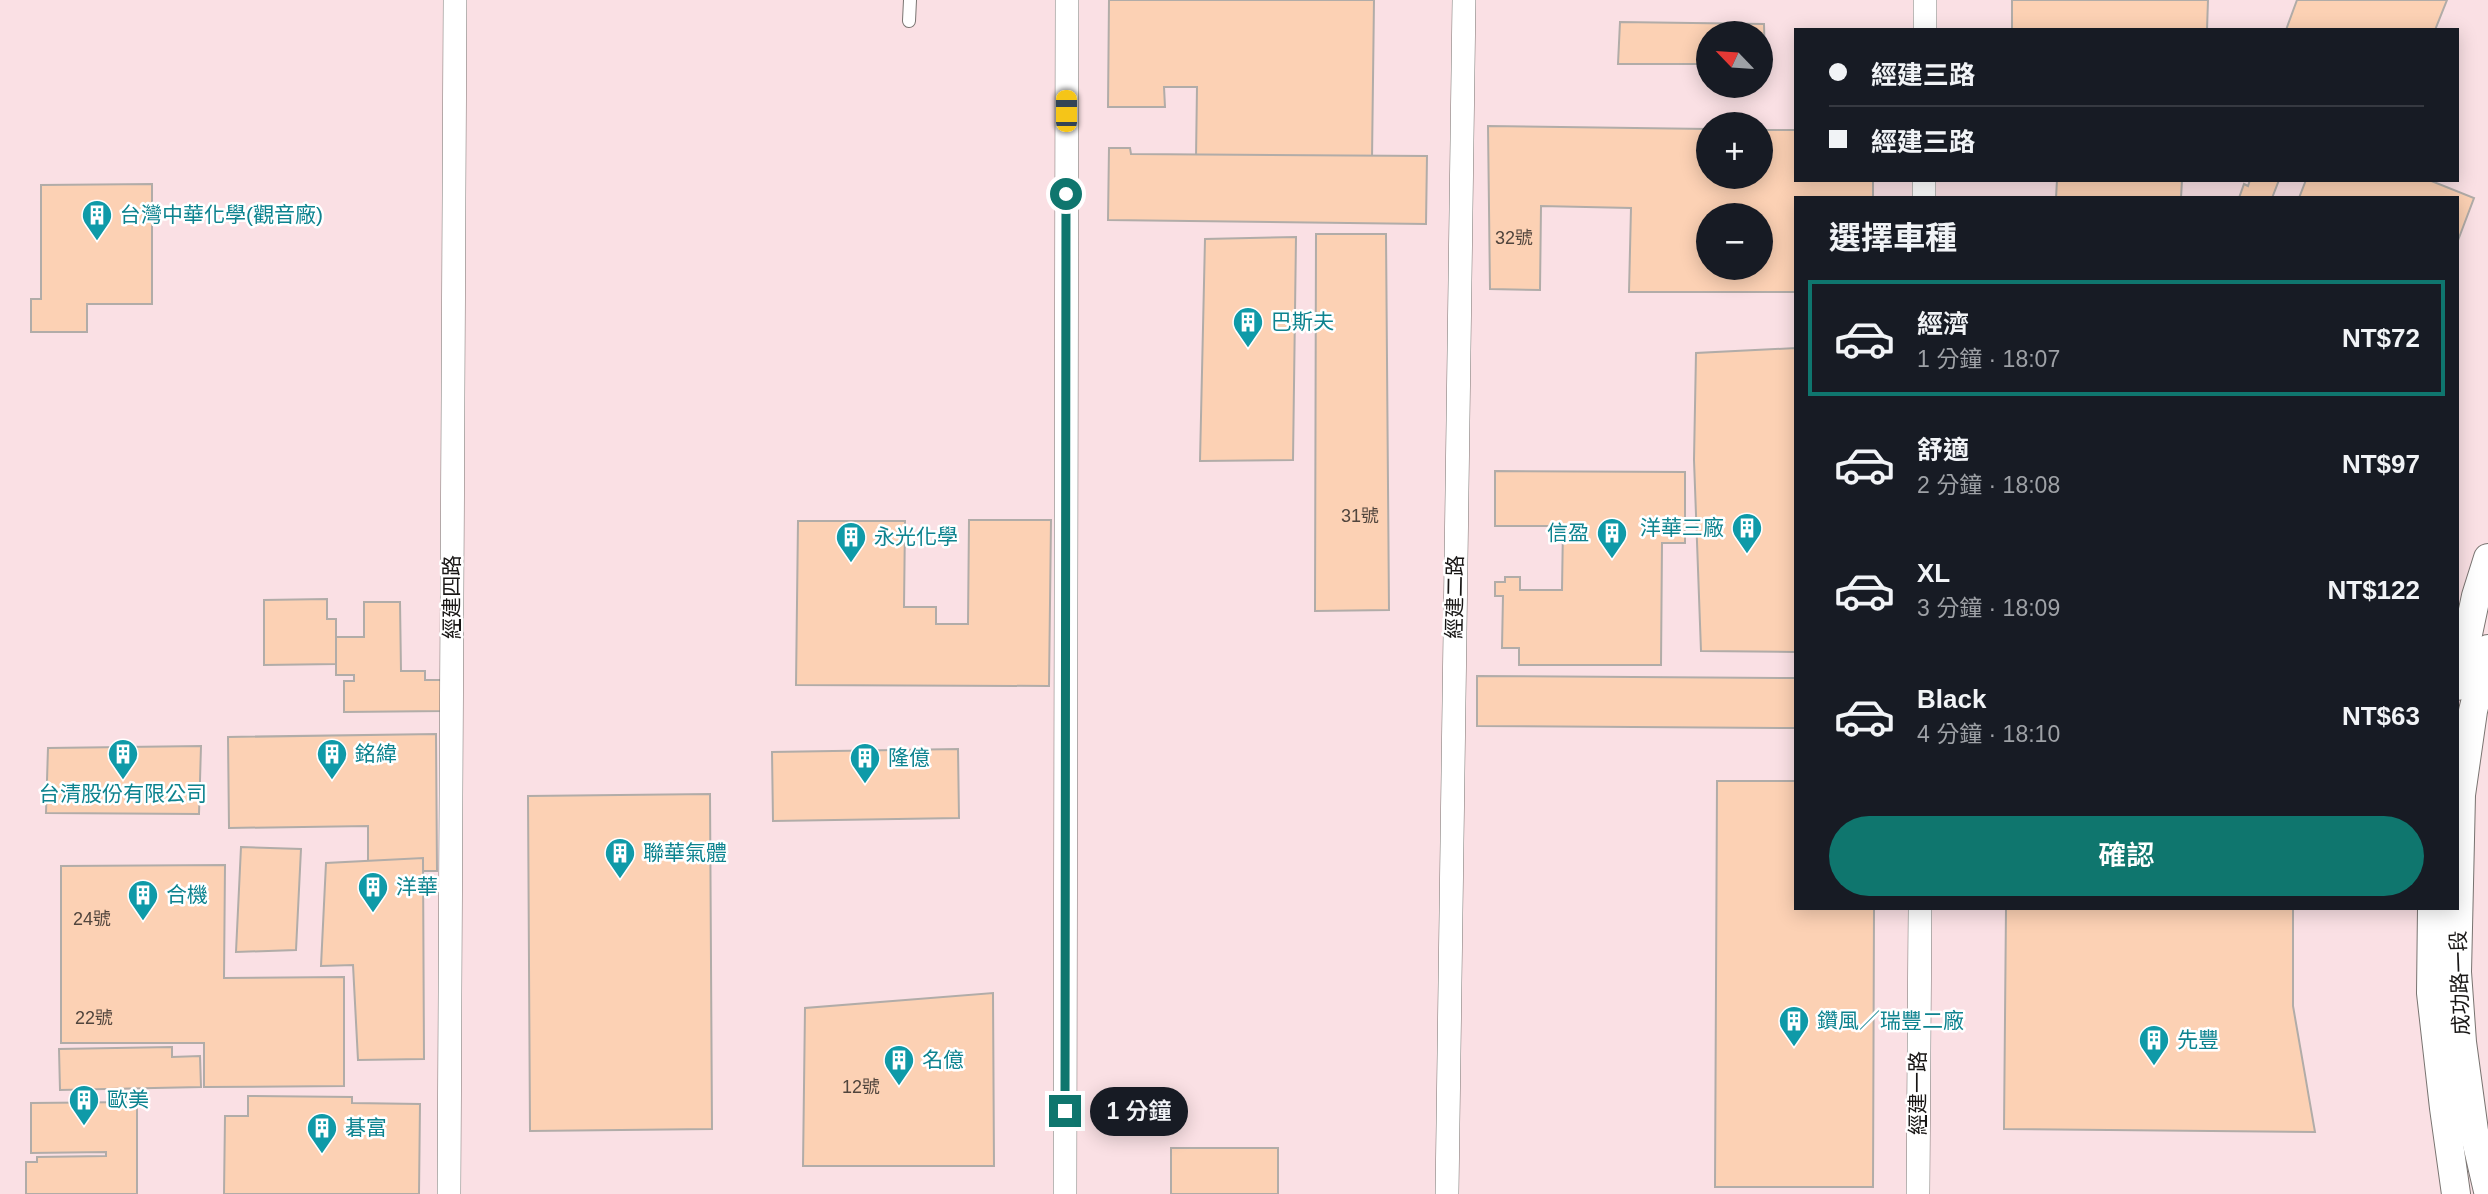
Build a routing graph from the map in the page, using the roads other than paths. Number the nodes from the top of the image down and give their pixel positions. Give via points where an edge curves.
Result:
1 (455, 0) edge
2 (909, 0) edge
3 (1067, 0) edge
4 (1464, 0) edge
5 (1925, 0) edge
6 (909, 20) dead end
7 (1925, 28) edge
8 (2488, 558) edge
9 (2488, 649) edge
10 (2459, 677) edge
11 (2459, 884) edge
12 (1920, 910) edge
13 (2432, 910) edge
14 (2458, 910) edge
15 (2488, 1191) edge
16 (449, 1194) edge
17 (1065, 1194) edge
18 (1447, 1194) edge
19 (1918, 1194) edge
20 (2456, 1194) edge

1 - 16 street, 經建四路
2 - 6 lane
3 - 17 street
4 - 18 street, 經建二路
5 - 7 street
8 - 10 street
9 - 11 street, 成功路一段 via 2473,711 2461,796
12 - 19 street, 經建一路
13 - 20 street, 成功路一段 via 2431,993
14 - 15 street, 成功路一段 via 2462,1042

